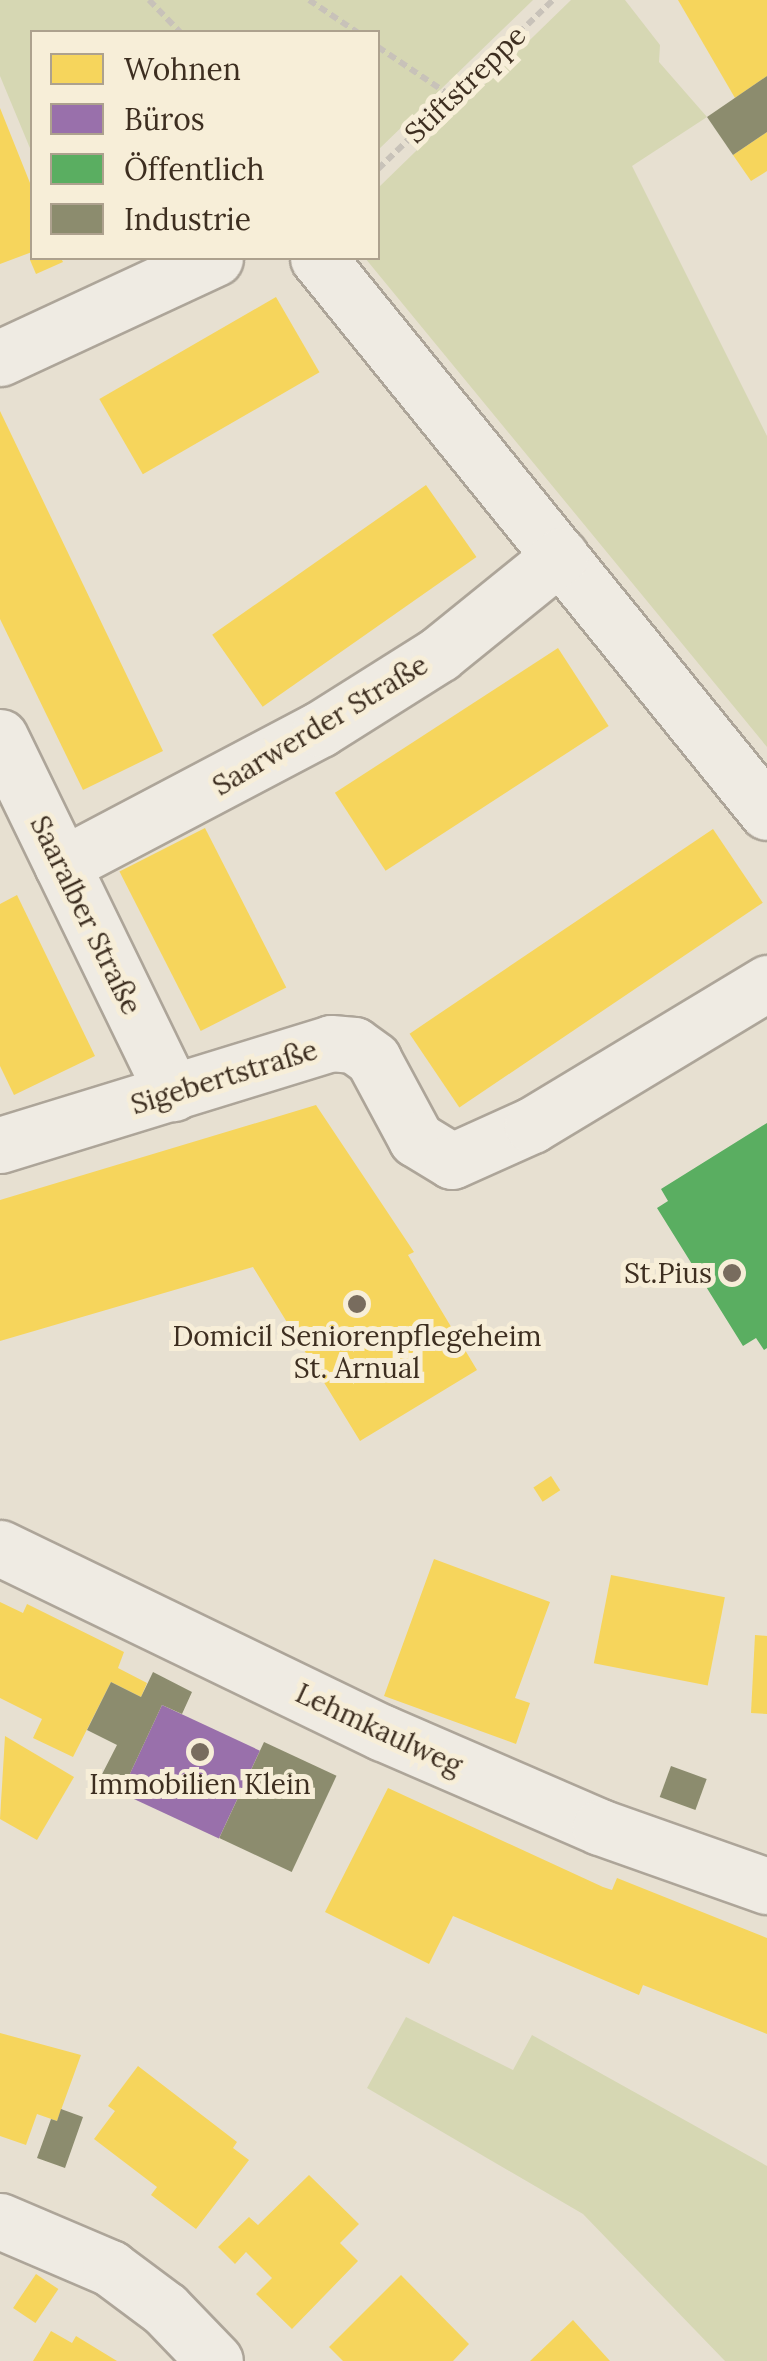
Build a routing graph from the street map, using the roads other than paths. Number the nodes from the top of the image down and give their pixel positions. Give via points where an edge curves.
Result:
1 (210, 260) edge
2 (320, 260) edge
3 (0, 358) edge
4 (560, 556) junction
5 (0, 738) edge
6 (767, 812) edge
7 (62, 865) junction
8 (767, 983) edge
9 (173, 1093) junction
10 (0, 1145) edge
11 (0, 1548) edge
12 (767, 1886) edge
13 (0, 2221) edge
14 (215, 2361) edge

1 - 3 street
2 - 4 street
4 - 6 street
4 - 7 street, Saarwerder Straße via 439,654 335,720
5 - 7 street, Saaralber Straße
7 - 9 street, Saaralber Straße
8 - 9 street, Sigebertstraße via 532,1124 452,1162 416,1139 374,1059 354,1045 331,1044
9 - 10 street, Sigebertstraße
11 - 12 street, Lehmkaulweg via 383,1734 600,1826
13 - 14 street via 110,2268 165,2309

